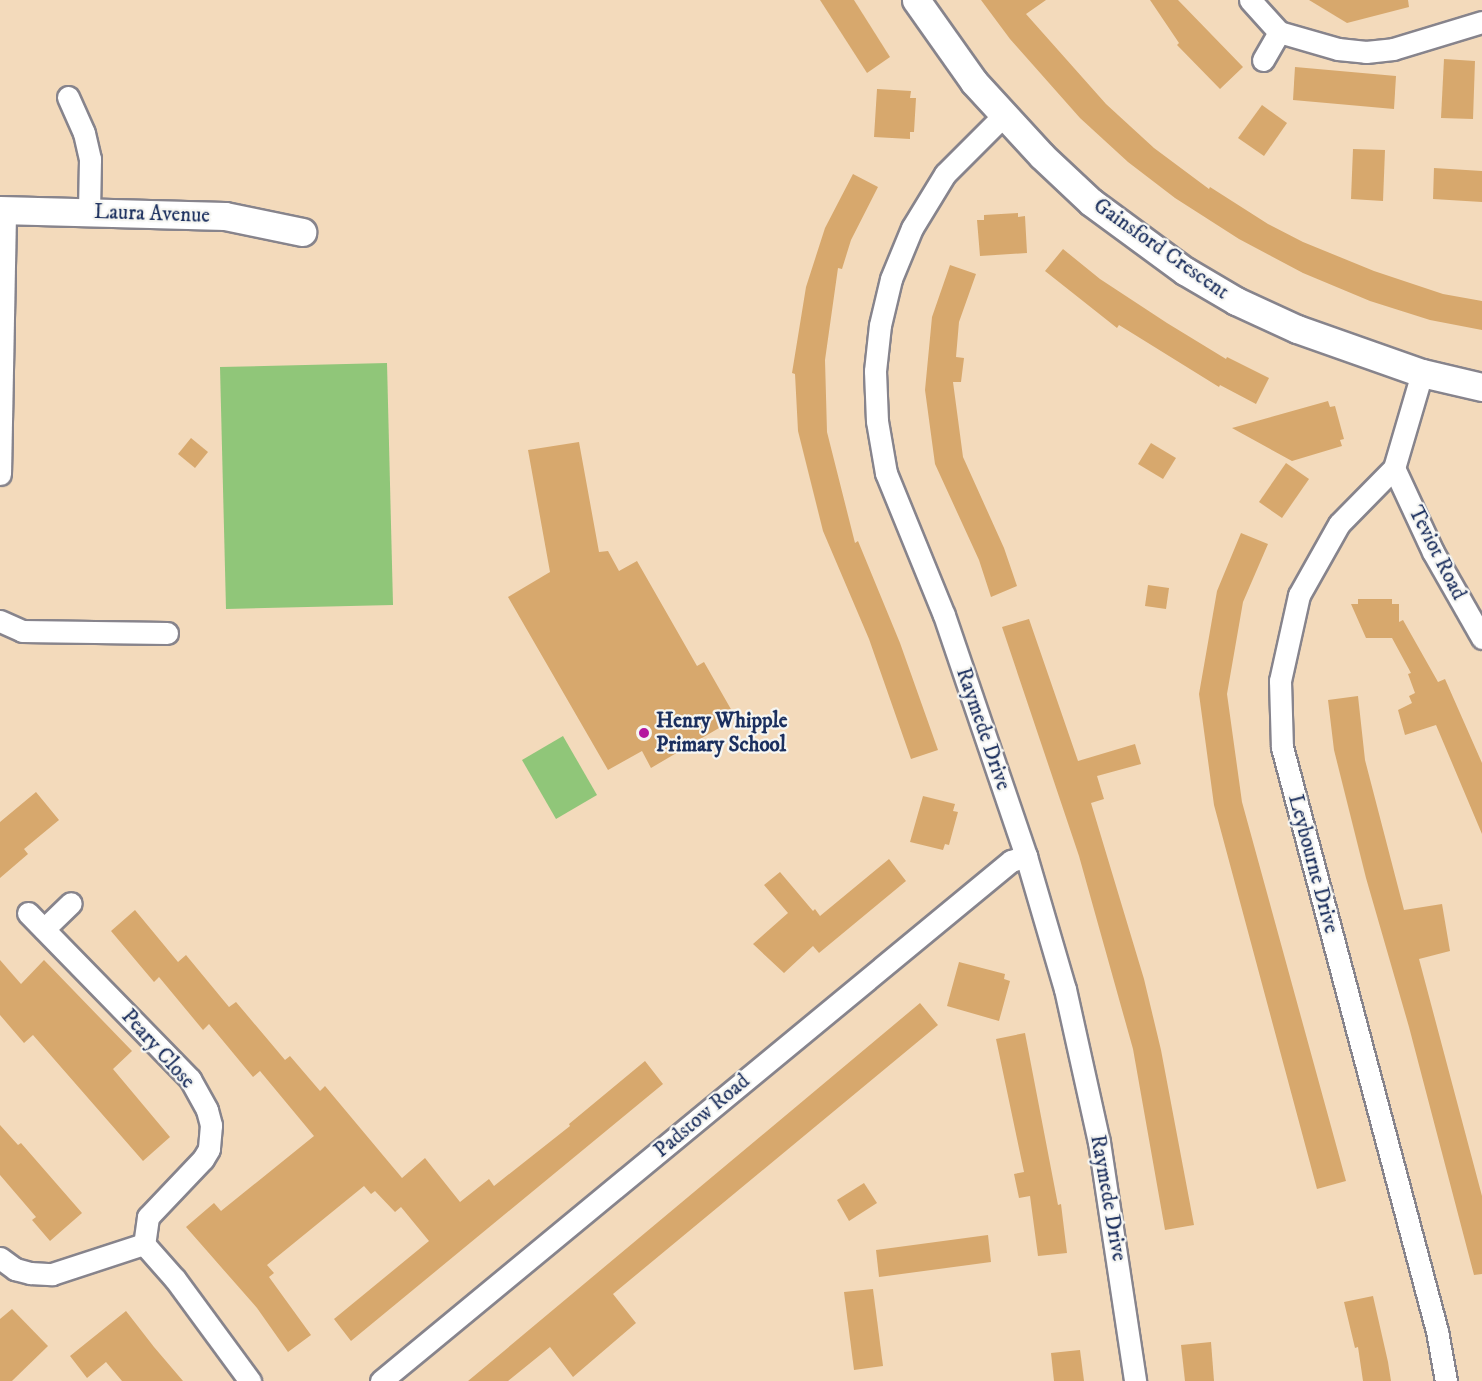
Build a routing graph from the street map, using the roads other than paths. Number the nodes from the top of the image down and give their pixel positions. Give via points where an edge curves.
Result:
1 (916, 0) edge
2 (1250, 0) edge
3 (1482, 22) edge
4 (1279, 32) junction
5 (1263, 60) dead end
6 (68, 97) dead end
7 (1003, 116) junction
8 (3, 210) edge
9 (89, 212) junction
10 (302, 232) dead end
11 (1422, 373) junction
12 (1482, 387) edge
13 (1394, 468) junction
14 (0, 474) edge
15 (0, 621) edge
16 (167, 633) dead end
17 (1482, 638) edge
18 (1026, 856) junction
19 (71, 903) dead end
20 (28, 913) dead end
21 (44, 929) junction
22 (144, 1244) junction
23 (0, 1258) edge
24 (250, 1381) edge
25 (381, 1381) edge
26 (1135, 1381) edge
27 (1446, 1381) edge

1 - 7 street, Gainsford Crescent
2 - 4 street
3 - 4 street via 1393,49 1366,52 1338,49
4 - 5 street
6 - 9 street via 84,133 90,159
7 - 11 street, Gainsford Crescent via 1091,202 1185,271 1236,301 1298,329
7 - 18 street, Raymede Drive via 945,174 912,228 891,279 875,371 877,421 886,473 944,615
8 - 9 street, Laura Avenue
8 - 14 street
9 - 10 street, Laura Avenue via 225,216
11 - 12 street, Gainsford Crescent
11 - 13 street, Leybourne Drive
13 - 17 street, Teviot Road via 1433,552
13 - 27 street, Leybourne Drive via 1339,524 1299,594 1280,681 1282,747 1437,1331
15 - 16 street via 22,631
18 - 25 street, Padstow Road via 1011,861
18 - 26 street, Raymede Drive via 1065,989 1099,1142
19 - 21 street
20 - 21 street, Peary Close
21 - 22 street, Peary Close via 190,1079 207,1110 211,1125 209,1149 148,1217
22 - 23 street via 52,1274 30,1274
22 - 24 street via 175,1279

